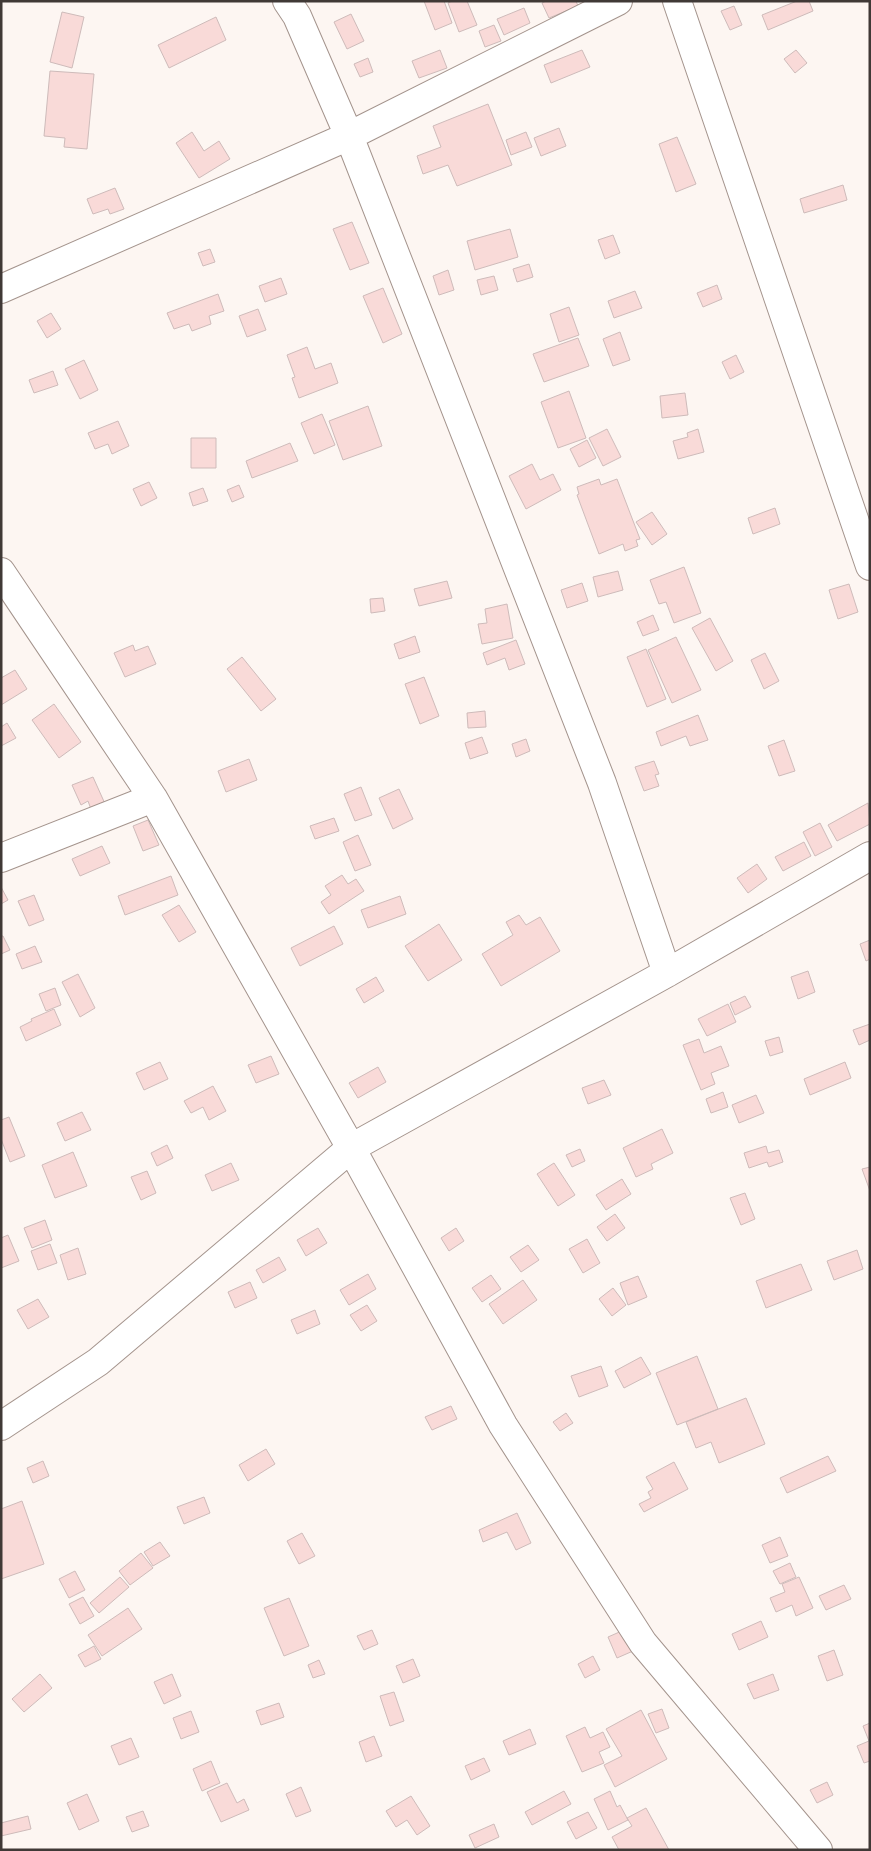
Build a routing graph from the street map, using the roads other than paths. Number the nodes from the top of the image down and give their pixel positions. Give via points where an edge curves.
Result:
1 (287, 1) edge
2 (618, 1) edge
3 (677, 1) edge
4 (349, 136) junction
5 (1, 289) edge
6 (870, 566) edge
7 (1, 572) edge
8 (153, 798) junction
9 (870, 856) edge
10 (1, 858) edge
11 (667, 973) junction
12 (351, 1148) junction
13 (1, 1426) edge
14 (818, 1850) edge

1 - 4 street via 297,16
2 - 4 street
3 - 6 street
4 - 5 street
4 - 11 street via 602,783
7 - 8 street
8 - 10 street
8 - 12 street
9 - 11 street
11 - 12 street
12 - 13 street via 98,1362
12 - 14 street via 503,1425 643,1643

